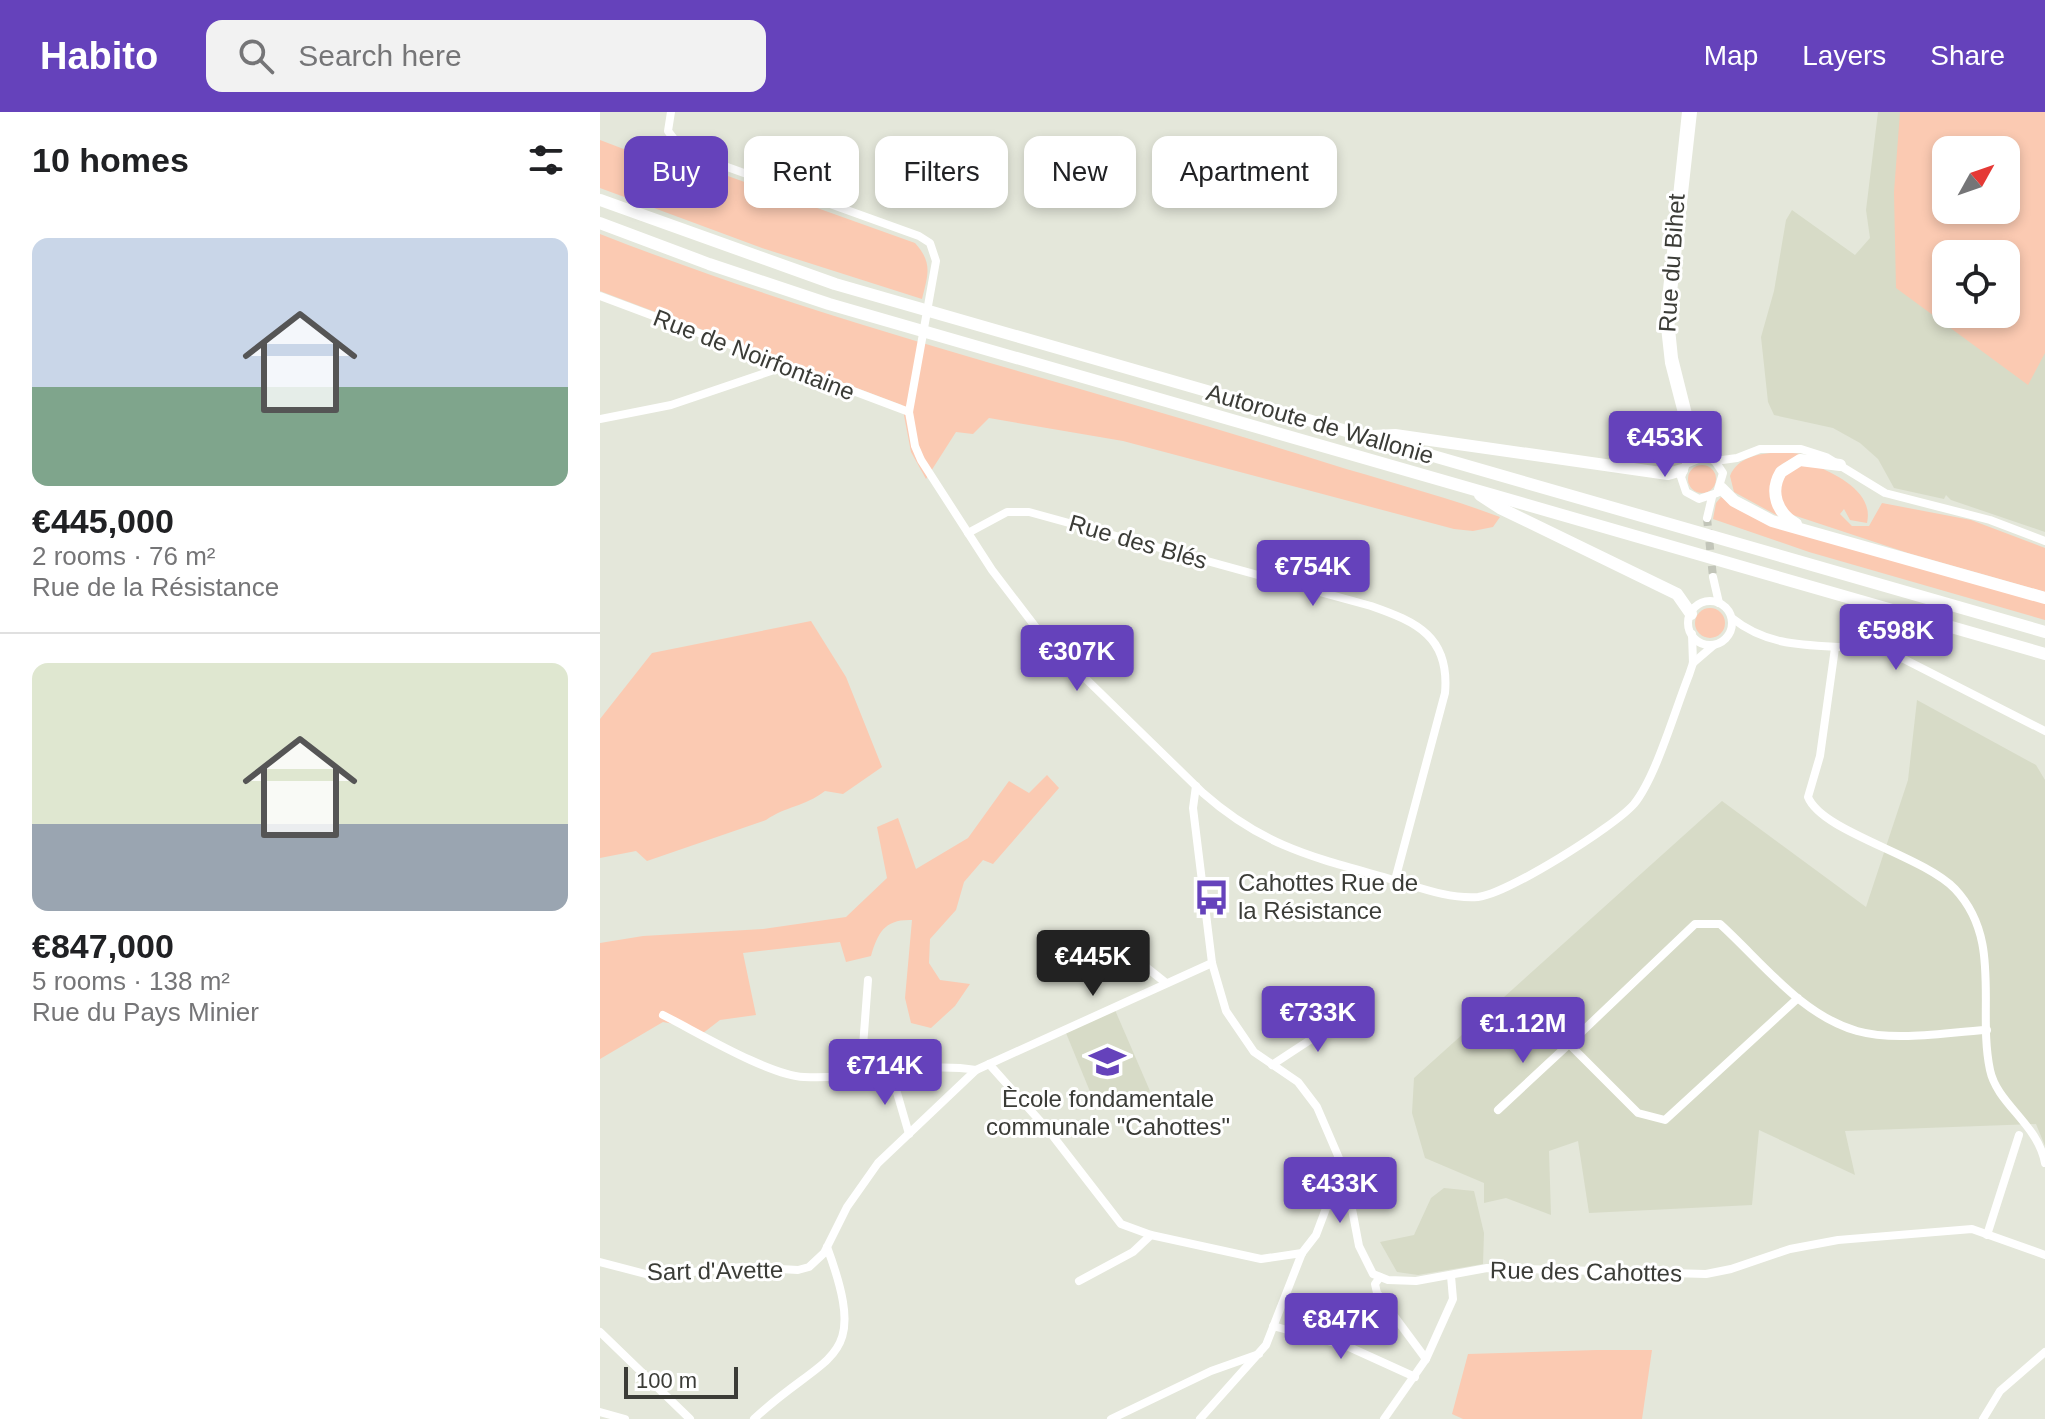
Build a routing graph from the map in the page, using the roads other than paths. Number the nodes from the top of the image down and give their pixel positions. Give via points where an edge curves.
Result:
1 (671, 112) edge
2 (1686, 112) edge
3 (1693, 112) edge
4 (600, 200) edge
5 (600, 223) edge
6 (600, 296) edge
7 (783, 367) junction
8 (909, 412) junction
9 (600, 419) edge
10 (1362, 436) junction
11 (1703, 457) junction
12 (1737, 458) junction
13 (1715, 461) junction
14 (1686, 465) junction
15 (1840, 465) junction
16 (1719, 488) junction
17 (1471, 489) junction
18 (1699, 499) junction
19 (1809, 532) junction
20 (968, 533) junction
21 (2045, 541) edge
22 (2045, 598) edge
23 (1706, 601) junction
24 (1719, 603) junction
25 (1691, 614) junction
26 (1732, 618) junction
27 (1747, 630) junction
28 (2045, 632) edge
29 (1692, 634) junction
30 (1727, 637) junction
31 (1715, 644) junction
32 (1835, 648) junction
33 (2045, 654) edge
34 (1693, 663) junction
35 (2045, 731) edge
36 (1196, 786) junction
37 (1395, 880) junction
38 (1112, 940) dead end
39 (1212, 963) junction
40 (868, 980) dead end
41 (1166, 983) junction
42 (1798, 998) junction
43 (663, 1015) dead end
44 (1344, 1016) dead end
45 (1987, 1030) junction
46 (1569, 1044) junction
47 (989, 1064) junction
48 (1272, 1065) junction
49 (976, 1070) junction
50 (891, 1072) junction
51 (861, 1073) junction
52 (1498, 1110) dead end
53 (909, 1134) junction
54 (2019, 1135) dead end
55 (2045, 1163) edge
56 (1345, 1172) junction
57 (1151, 1235) junction
58 (1987, 1235) junction
59 (827, 1246) junction
60 (1302, 1253) junction
61 (2045, 1255) edge
62 (600, 1262) edge
63 (1451, 1276) junction
64 (1380, 1277) junction
65 (1079, 1281) dead end
66 (1273, 1326) junction
67 (600, 1332) edge
68 (2045, 1352) edge
69 (1259, 1354) junction
70 (1426, 1359) junction
71 (1415, 1377) junction
72 (600, 1412) edge
73 (625, 1419) edge
74 (690, 1419) edge
75 (754, 1419) edge
76 (1111, 1419) edge
77 (1200, 1419) edge
78 (1384, 1419) edge
79 (1983, 1419) edge

1 - 8 street via 668,131 683,151 930,243 936,261
2 - 14 street, Rue du Bihet via 1664,318 1668,358 1690,443
3 - 11 street, Rue du Bihet via 1670,319 1694,443
4 - 10 highway, Autoroute de Wallonie via 835,284
5 - 17 highway, Autoroute de Wallonie via 829,304
6 - 7 street, Rue de Noirfontaine
7 - 8 street, Rue de Noirfontaine
7 - 9 street via 671,405
8 - 20 street via 915,446
10 - 14 highway via 1395,435 1668,474
10 - 28 highway, Autoroute de Wallonie
11 - 13 street
11 - 14 street
12 - 13 street
12 - 15 street via 1787,447
12 - 16 street
13 - 16 street
14 - 18 street, Rue du Bihet via 1682,485
15 - 19 highway via 1794,461 1777,479 1775,497 1784,515
15 - 21 street via 1885,493 1990,520
16 - 18 street
16 - 18 street via 1707,518
16 - 19 highway via 1749,510
17 - 25 highway via 1677,594
17 - 33 highway, Autoroute de Wallonie
19 - 22 highway
20 - 36 street via 1044,638
20 - 37 street, Rue des Blés via 1007,512 1029,512 1371,606 1425,630 1443,663 1445,693
23 - 24 street
23 - 24 street via 1713,582
23 - 25 street
24 - 26 street
25 - 29 street
26 - 27 street
26 - 30 street
27 - 30 street
27 - 32 street via 1790,645
29 - 31 street via 1702,643
29 - 34 street
30 - 31 street
31 - 34 street
32 - 35 street via 1892,653
32 - 45 street via 1820,756 1808,797 1824,817 1915,861 1955,889 1969,908 1985,949
34 - 37 street via 1645,783 1624,814 1490,894 1448,895
36 - 37 street via 1223,811 1294,852
36 - 39 street via 1193,808
38 - 41 street
39 - 41 street
39 - 48 street via 1226,1011 1241,1036
40 - 51 street
41 - 47 street
42 - 45 street via 1829,1020 1859,1031 1887,1035
42 - 46 street via 1665,1120 1638,1113
42 - 46 street via 1720,924 1695,924
43 - 51 street via 795,1076
44 - 48 street
45 - 55 street via 1990,1072 2028,1124
46 - 52 street
47 - 49 street
47 - 57 street via 1121,1224
48 - 56 street via 1298,1082 1317,1107
49 - 50 street
49 - 53 street, Sart d'Avette
50 - 51 street
50 - 53 street
53 - 59 street, Sart d'Avette via 878,1163
54 - 58 street
56 - 60 street
56 - 64 street via 1359,1246 1365,1263
57 - 60 street via 1261,1259
57 - 65 street via 1133,1252
58 - 61 street, Rue des Cahottes
58 - 63 street, Rue des Cahottes via 1972,1229 1838,1240 1706,1274 1487,1268
59 - 62 street, Sart d'Avette via 816,1263 798,1270 742,1267 653,1276
59 - 75 street via 847,1320 836,1350
60 - 66 street
63 - 64 street, Rue des Cahottes via 1416,1281
63 - 70 street via 1453,1299
64 - 70 street via 1377,1293
66 - 69 street
66 - 71 street via 1349,1347
67 - 74 street
68 - 79 street via 2000,1391
69 - 76 street
69 - 77 street
70 - 71 street
71 - 78 street
72 - 73 street

